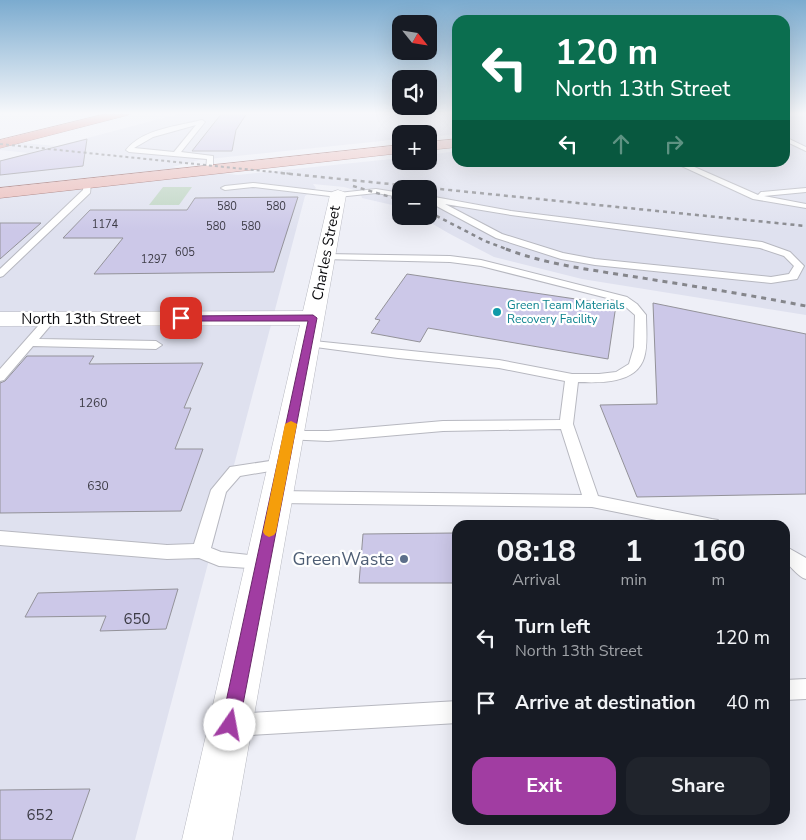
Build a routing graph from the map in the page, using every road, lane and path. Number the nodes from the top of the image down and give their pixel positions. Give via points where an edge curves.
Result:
1 (154, 152) edge
2 (372, 152) edge
3 (177, 153) joint
4 (688, 167) edge
5 (210, 170) junction
6 (87, 183) junction
7 (225, 188) dead end
8 (806, 190) edge
9 (0, 193) edge
10 (392, 194) edge
11 (750, 194) junction
12 (338, 195) junction
13 (429, 199) edge
14 (806, 206) edge
15 (325, 257) junction
16 (0, 274) edge
17 (0, 319) edge
18 (50, 319) junction
19 (310, 330) junction
20 (30, 342) junction
21 (156, 345) dead end
22 (0, 378) edge
23 (572, 378) junction
24 (566, 424) junction
25 (283, 466) junction
26 (592, 501) junction
27 (687, 520) edge
28 (0, 538) edge
29 (201, 551) junction
30 (790, 556) edge
31 (263, 562) junction
32 (806, 572) edge
33 (806, 689) edge
34 (790, 690) edge
35 (452, 712) edge
36 (230, 725) junction
37 (207, 840) edge

1 - 3 lane
2 - 5 main road
3 - 5 lane via 211,157
4 - 11 lane
5 - 6 main road
6 - 9 main road
6 - 16 lane via 87,191
7 - 12 lane via 253,186
8 - 11 lane
10 - 12 lane via 376,191
11 - 14 lane
12 - 15 street, Charles Street
13 - 13 lane via 499,236 560,256 771,280 793,277 798,266 787,254 762,245 511,213
15 - 19 street, Charles Street
15 - 23 lane via 450,259 481,263 623,299 634,306 641,315 638,360 625,374 598,379
17 - 18 street, North 13th Street
18 - 19 street, North 13th Street
18 - 20 lane
19 - 23 lane via 398,354 499,364
19 - 25 street, Charles Street
20 - 21 lane
20 - 22 lane
23 - 24 lane
24 - 25 lane via 443,426 328,436
24 - 26 lane
25 - 26 lane
25 - 29 lane via 235,471 219,490
25 - 31 street, Charles Street
26 - 27 lane
28 - 29 lane via 167,552
29 - 31 lane via 219,559
30 - 32 lane
31 - 36 street, Charles Street
33 - 34 lane
35 - 36 lane
36 - 37 street, Charles Street

